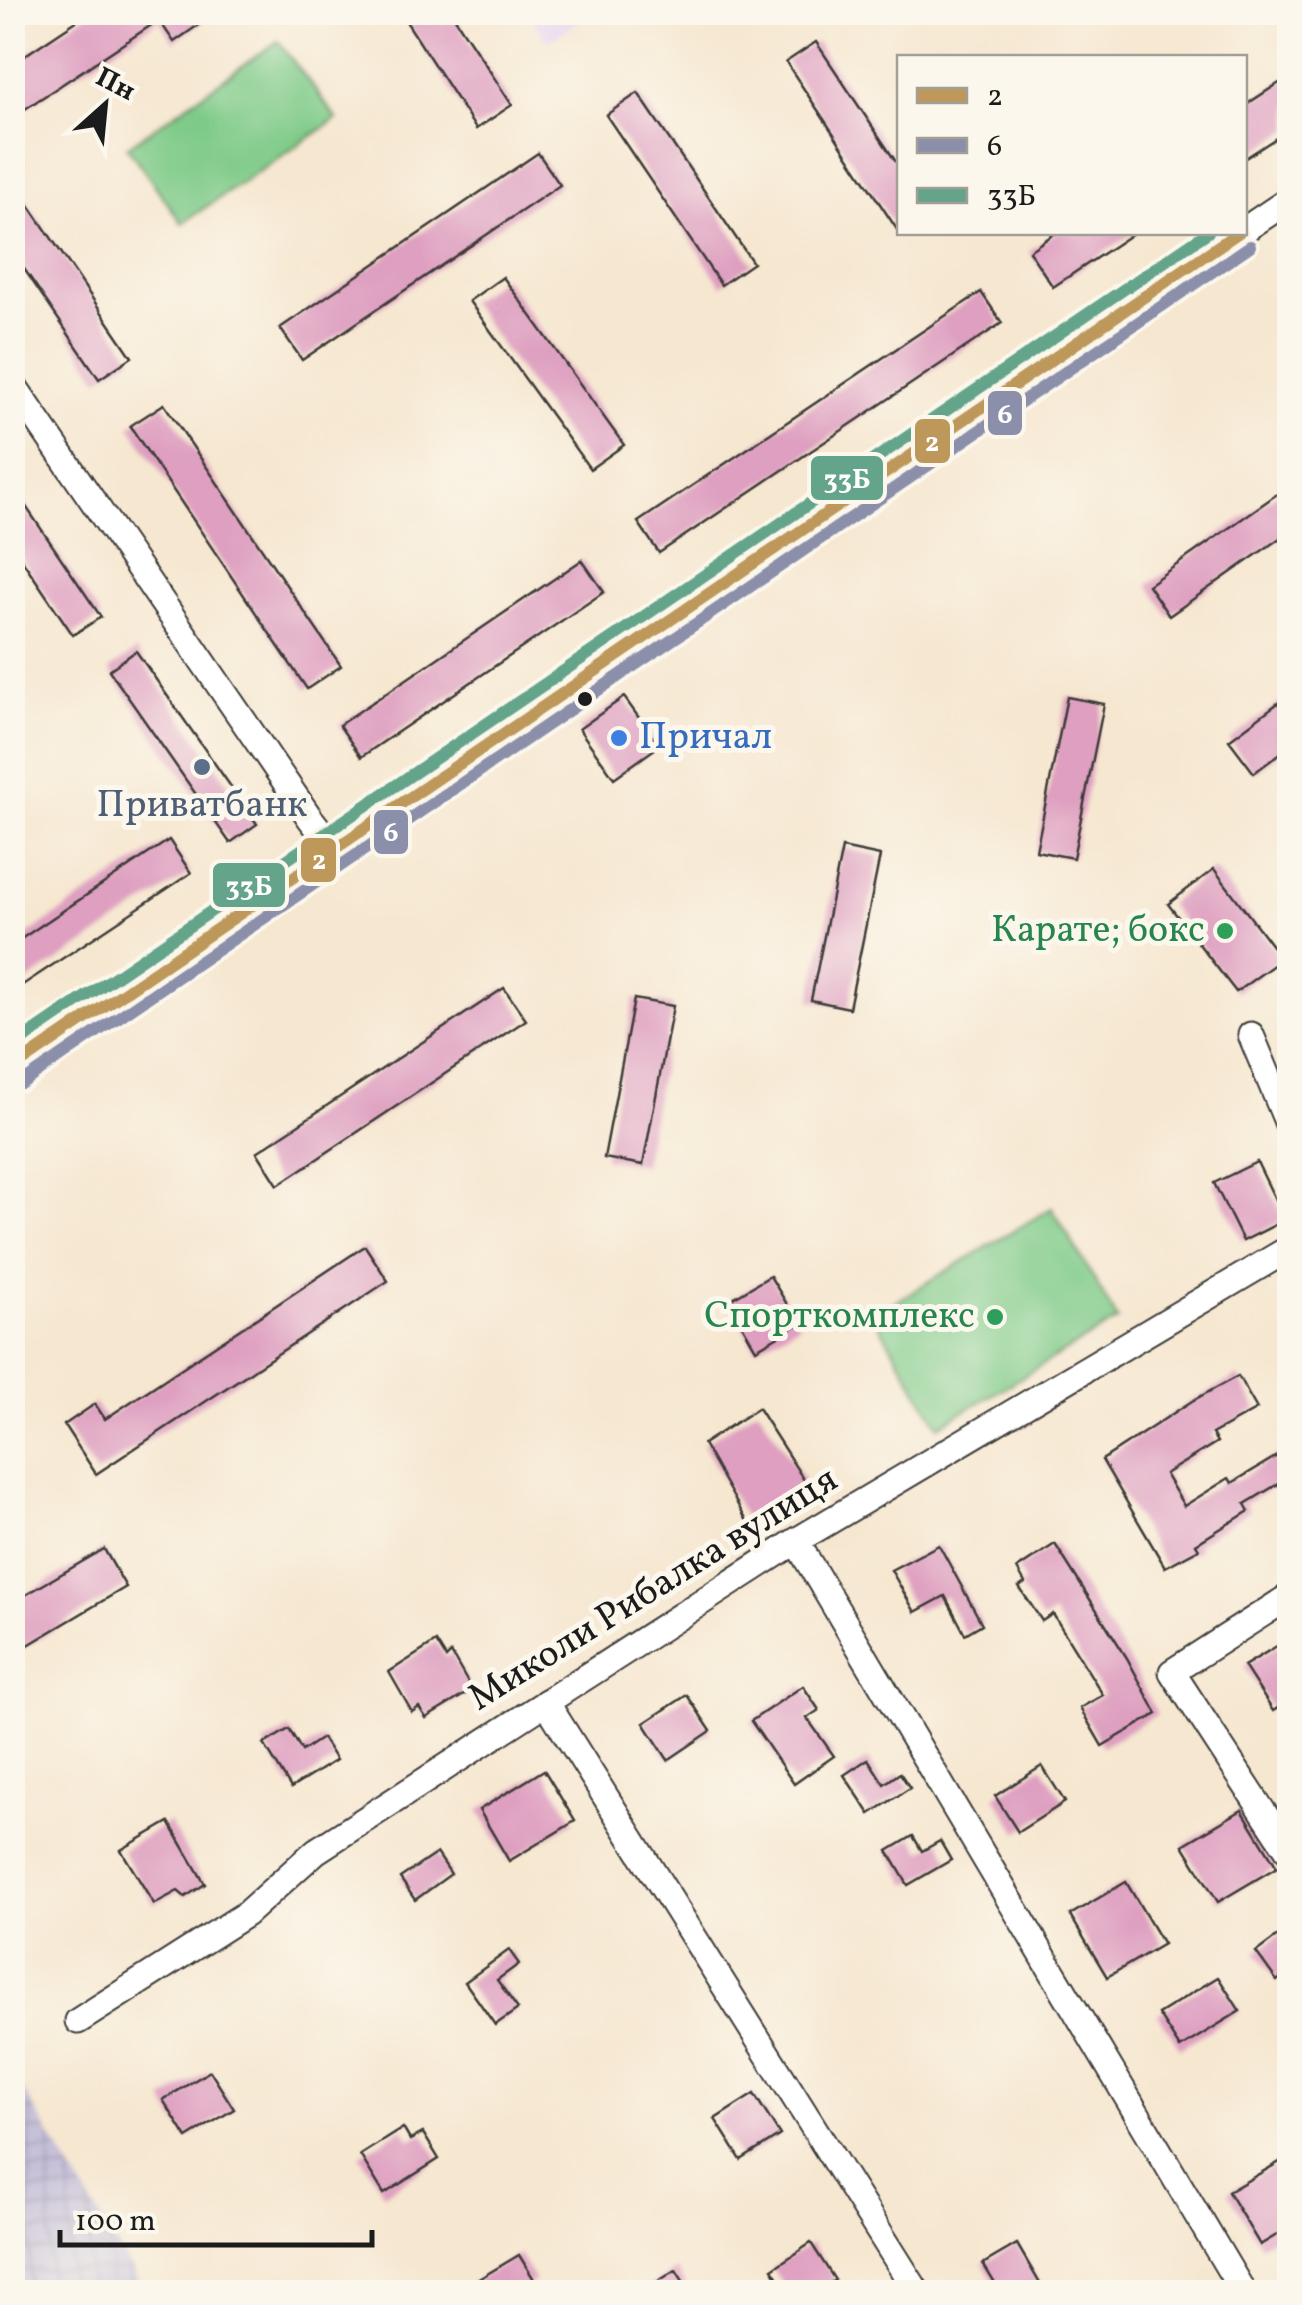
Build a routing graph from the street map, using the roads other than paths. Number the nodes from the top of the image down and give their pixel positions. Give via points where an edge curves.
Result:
1 (1290, 199) edge
2 (1247, 228) edge
3 (1236, 235) edge
4 (12, 384) edge
5 (335, 850) junction
6 (1251, 1035) dead end
7 (12, 1069) edge
8 (1290, 1128) edge
9 (1290, 1248) edge
10 (796, 1542) junction
11 (1290, 1596) edge
12 (546, 1702) junction
13 (1290, 1854) edge
14 (78, 2021) dead end
15 (917, 2292) edge
16 (1244, 2292) edge

1 - 2 street
3 - 5 street
4 - 5 street
5 - 7 street
6 - 8 street
9 - 10 street, Миколи Рибалка вулиця
10 - 12 street, Миколи Рибалка вулиця
10 - 16 street
11 - 13 street via 1172,1672
12 - 14 street, Миколи Рибалка вулиця via 316,1851 246,1914
12 - 15 street

